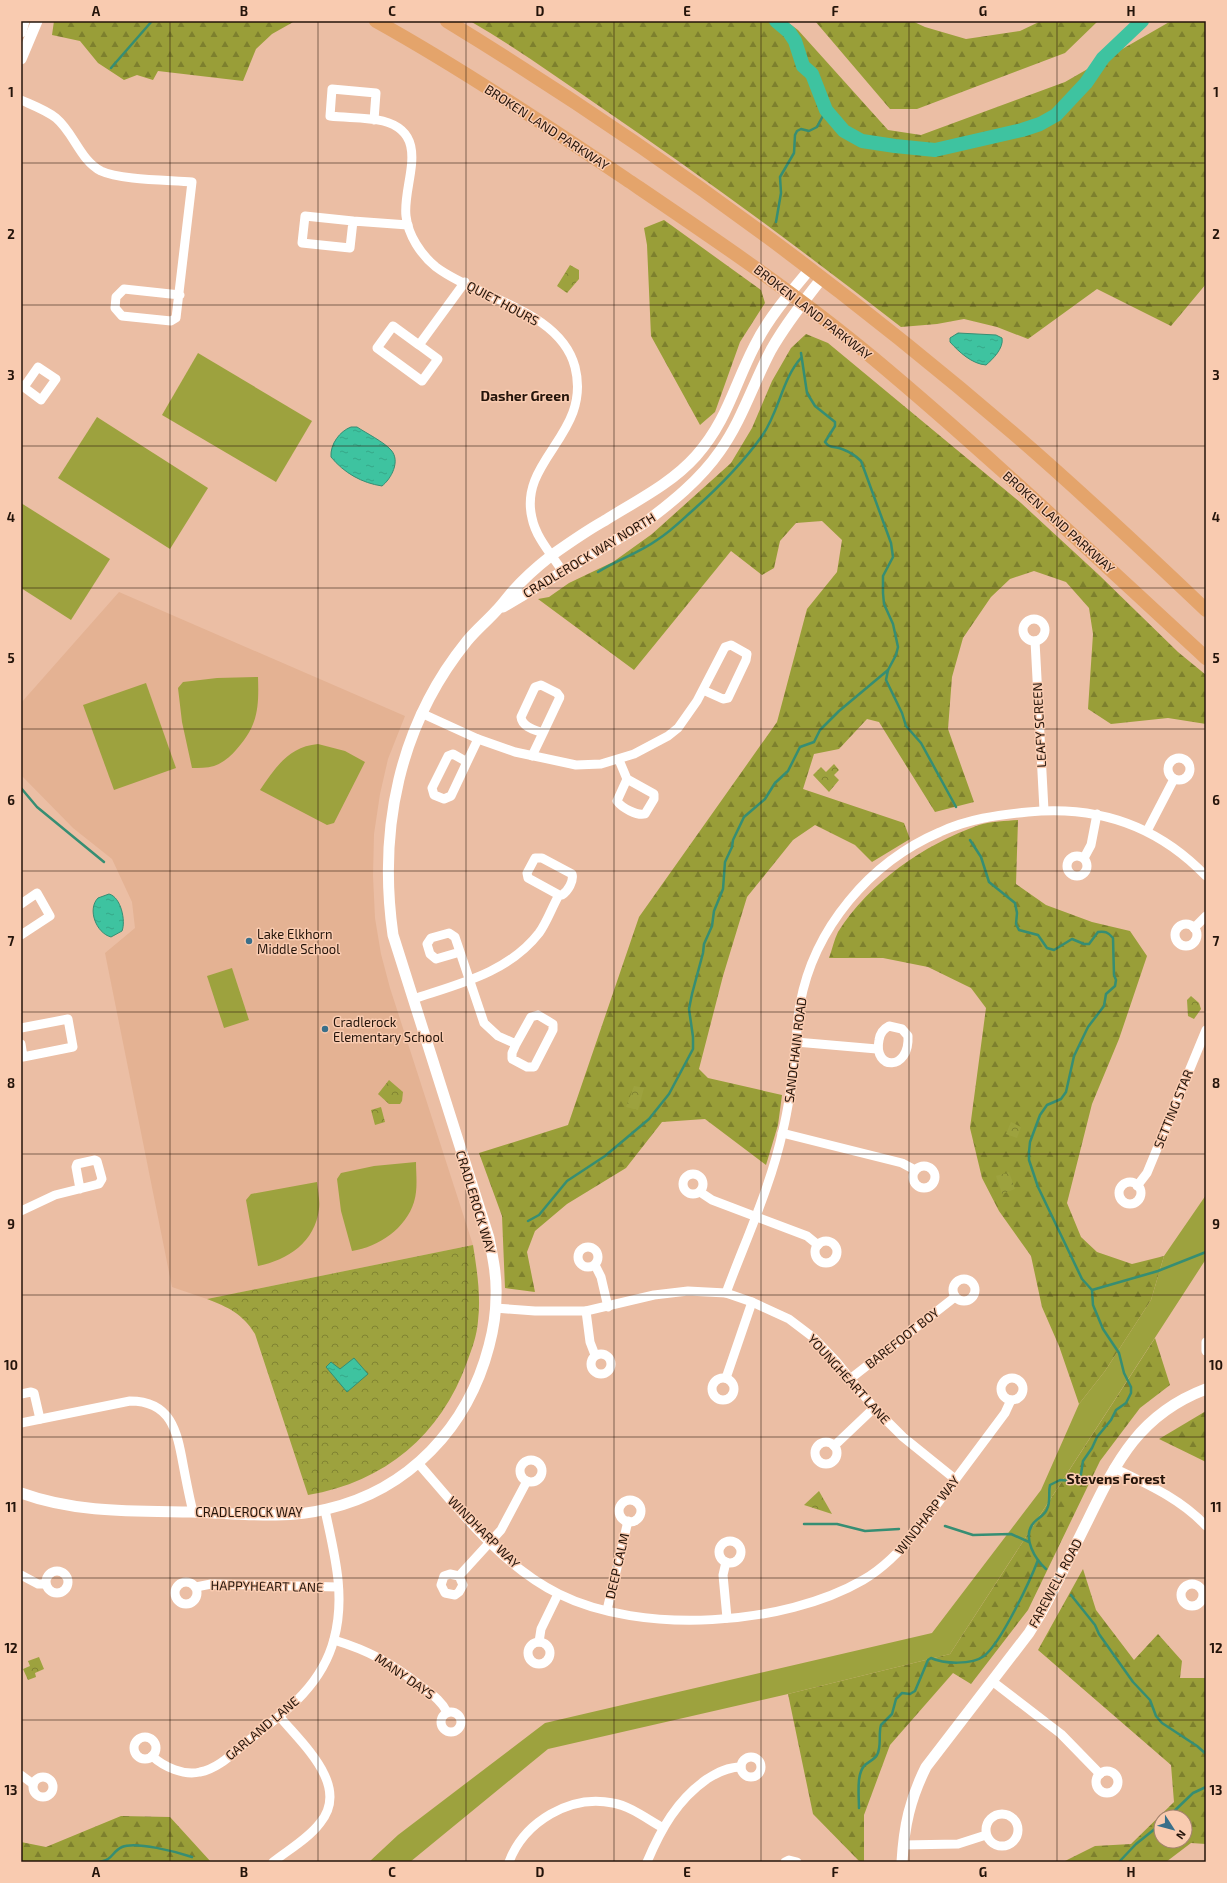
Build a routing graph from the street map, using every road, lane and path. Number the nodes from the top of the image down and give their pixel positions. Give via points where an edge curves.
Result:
1 (24, 21) edge
2 (37, 21) edge
3 (376, 21) edge
4 (447, 21) edge
5 (21, 32) edge
6 (21, 59) edge
7 (21, 100) edge
8 (374, 120) junction
9 (353, 221) junction
10 (408, 225) junction
11 (810, 269) junction
12 (822, 278) junction
13 (465, 282) junction
14 (790, 293) junction
15 (180, 295) junction
16 (802, 303) junction
17 (419, 345) junction
18 (552, 556) junction
19 (563, 572) junction
20 (497, 610) junction
21 (1206, 610) edge
22 (1034, 641) dead end
23 (1206, 658) edge
24 (703, 690) junction
25 (421, 713) junction
26 (543, 733) junction
27 (478, 739) junction
28 (532, 756) junction
29 (619, 760) junction
30 (467, 762) junction
31 (627, 779) dead end
32 (1174, 779) dead end
33 (1044, 810) junction
34 (1097, 814) junction
35 (1147, 831) junction
36 (1084, 858) dead end
37 (1206, 876) edge
38 (559, 895) junction
39 (21, 904) edge
40 (1206, 916) edge
41 (1194, 928) dead end
42 (21, 935) edge
43 (460, 952) dead end
44 (469, 980) junction
45 (412, 999) junction
46 (21, 1028) edge
47 (1206, 1030) edge
48 (796, 1042) junction
49 (21, 1044) edge
50 (516, 1044) junction
51 (877, 1049) dead end
52 (782, 1133) junction
53 (915, 1170) dead end
54 (1137, 1186) dead end
55 (80, 1189) dead end
56 (700, 1192) dead end
57 (21, 1210) edge
58 (754, 1217) junction
59 (818, 1245) dead end
60 (595, 1265) dead end
61 (726, 1293) junction
62 (955, 1297) dead end
63 (752, 1302) junction
64 (608, 1307) junction
65 (495, 1308) junction
66 (586, 1311) junction
67 (1206, 1342) edge
68 (1206, 1351) edge
69 (595, 1355) dead end
70 (726, 1378) dead end
71 (850, 1379) junction
72 (1206, 1389) edge
73 (21, 1394) edge
74 (1011, 1400) dead end
75 (874, 1408) junction
76 (40, 1419) junction
77 (21, 1423) edge
78 (834, 1446) dead end
79 (418, 1463) junction
80 (1114, 1468) junction
81 (955, 1479) junction
82 (527, 1481) dead end
83 (21, 1493) edge
84 (325, 1510) junction
85 (193, 1512) junction
86 (628, 1521) dead end
87 (1206, 1526) edge
88 (491, 1542) junction
89 (726, 1562) dead end
90 (21, 1575) edge
91 (459, 1576) dead end
92 (46, 1584) dead end
93 (196, 1587) dead end
94 (338, 1587) junction
95 (558, 1594) junction
96 (607, 1610) junction
97 (727, 1618) junction
98 (334, 1640) junction
99 (538, 1642) dead end
100 (992, 1681) junction
101 (447, 1712) dead end
102 (280, 1717) junction
103 (152, 1756) dead end
104 (741, 1767) dead end
105 (1100, 1774) dead end
106 (21, 1775) edge
107 (33, 1784) dead end
108 (663, 1828) junction
109 (986, 1835) dead end
110 (903, 1845) junction
111 (273, 1862) edge
112 (508, 1862) edge
113 (647, 1862) edge
114 (785, 1862) edge
115 (797, 1862) edge
116 (902, 1862) edge

1 - 5 street
2 - 6 street
3 - 14 main road, BROKEN LAND PARKWAY via 415,42 538,120 707,232
4 - 11 main road via 535,75 638,145
7 - 15 street via 56,118 85,157 101,171 117,175 192,182
8 - 8 street, QUIET HOURS via 330,116 332,89 376,93
8 - 10 street, QUIET HOURS via 391,124 404,133 409,141 413,160 406,207
9 - 9 street via 304,216 302,243 350,248
9 - 10 street
10 - 13 street, QUIET HOURS via 417,244 436,267
11 - 12 main road
11 - 14 street, CRADLEROCK WAY NORTH
12 - 16 street, CRADLEROCK WAY NORTH
12 - 21 main road via 1014,434
13 - 17 street
13 - 18 street, QUIET HOURS via 542,324 563,342 572,357 577,394 572,416 563,435 539,470 531,491 530,508 533,523
14 - 16 main road, BROKEN LAND PARKWAY
14 - 18 street, CRADLEROCK WAY NORTH via 756,344 724,416 695,456 683,469 650,493
15 - 15 street via 124,290 116,298 115,308 122,316 174,320 178,316
16 - 19 street, CRADLEROCK WAY NORTH via 771,349 738,422 708,467 678,497 648,520
16 - 23 main road, BROKEN LAND PARKWAY via 917,395 1066,527
17 - 17 street via 393,326 377,348 422,381 438,358
18 - 19 street, QUIET HOURS
18 - 20 street, CRADLEROCK WAY NORTH via 528,575
19 - 20 street, CRADLEROCK WAY NORTH
20 - 25 street, CRADLEROCK WAY NORTH via 480,626 453,660
22 - 33 street, LEAFY SCREEN
24 - 24 street via 725,647 731,645 747,654 728,698 723,699
24 - 29 street via 686,719 668,736
25 - 27 street
25 - 45 street, CRADLEROCK WAY via 401,772 388,850 388,887 393,934
26 - 26 street via 560,697 541,685 535,687 521,721
26 - 28 street
27 - 28 street
27 - 30 street
28 - 29 street via 576,765
29 - 31 street
30 - 30 street via 451,796 444,799 434,794 432,788 448,756 453,754
32 - 35 street
33 - 34 street, SANDCHAIN ROAD
33 - 48 street, SANDCHAIN ROAD via 972,820 939,832 902,852 868,879 834,921 817,952 800,1003
34 - 35 street, SANDCHAIN ROAD via 1114,817
34 - 36 street via 1091,845
35 - 37 street, SANDCHAIN ROAD via 1174,848
38 - 38 street via 528,878 527,873 535,858 542,858 572,874 573,879 566,892
38 - 44 street via 539,932 524,949 501,966
39 - 42 street via 37,893 50,916
40 - 41 street
43 - 44 street
44 - 45 street
44 - 50 street via 484,1023 498,1036
45 - 65 street, CRADLEROCK WAY via 490,1238 495,1273
46 - 49 street via 68,1020 73,1047 23,1057
47 - 54 street, SETTING STAR via 1147,1173
48 - 51 street
48 - 52 street, SANDCHAIN ROAD via 789,1104
50 - 50 street via 531,1017 538,1015 552,1024 553,1030 534,1067 527,1067 512,1059
52 - 53 street via 902,1163
52 - 58 street, SANDCHAIN ROAD via 776,1159
55 - 57 street via 55,1195
56 - 58 street via 712,1200
58 - 59 street via 807,1236
58 - 61 street, SANDCHAIN ROAD
60 - 64 street via 601,1277
61 - 63 street, YOUNGHEART LANE
61 - 64 street, YOUNGHEART LANE via 688,1291 654,1295
62 - 71 street, BAREFOOT BOY
63 - 70 street
63 - 71 street, YOUNGHEART LANE via 775,1311 802,1328 825,1349
64 - 66 street, YOUNGHEART LANE
65 - 66 street, YOUNGHEART LANE
65 - 79 street, CRADLEROCK WAY via 485,1359 473,1392 455,1424
66 - 69 street via 590,1342
67 - 68 street
71 - 75 street, YOUNGHEART LANE
72 - 80 street, FAREWELL ROAD via 1180,1400 1155,1418 1133,1440
73 - 76 street via 34,1393
74 - 81 street, WINDHARP WAY via 1005,1413
75 - 78 street
75 - 81 street, YOUNGHEART LANE via 903,1437
76 - 77 street
76 - 85 street via 130,1401 156,1406 171,1420 177,1434
79 - 84 street, CRADLEROCK WAY via 366,1496
79 - 88 street, WINDHARP WAY via 465,1517
80 - 87 street via 1175,1500
80 - 100 street, FAREWELL ROAD via 1040,1615
81 - 97 street, WINDHARP WAY via 907,1543 864,1580 802,1605
82 - 88 street via 506,1522
83 - 85 street, CRADLEROCK WAY via 55,1504 87,1509
84 - 85 street, CRADLEROCK WAY via 272,1514
84 - 94 street, GARLAND LANE via 338,1573
86 - 96 street, DEEP CALM
88 - 91 street
88 - 95 street, WINDHARP WAY via 524,1571
89 - 97 street via 723,1575
90 - 92 street via 38,1584
93 - 94 street, HAPPYHEART LANE via 211,1584
94 - 98 street, GARLAND LANE via 340,1604
95 - 96 street, WINDHARP WAY via 576,1602
95 - 99 street via 541,1629
96 - 97 street, WINDHARP WAY via 657,1618
98 - 101 street, MANY DAYS via 356,1647 393,1665 440,1701
98 - 102 street, GARLAND LANE via 316,1679
100 - 105 street via 1062,1734
100 - 110 street, FAREWELL ROAD via 926,1767 908,1811
102 - 103 street, GARLAND LANE via 220,1763 199,1773 182,1772 162,1764
102 - 111 street via 325,1773 330,1795 327,1811 320,1824
104 - 108 street via 724,1769 699,1785 679,1804
106 - 107 street
108 - 112 street via 621,1805 603,1802 581,1803 559,1810 539,1822 521,1840
108 - 113 street
109 - 110 street via 958,1844
110 - 116 street, FAREWELL ROAD
114 - 115 street

